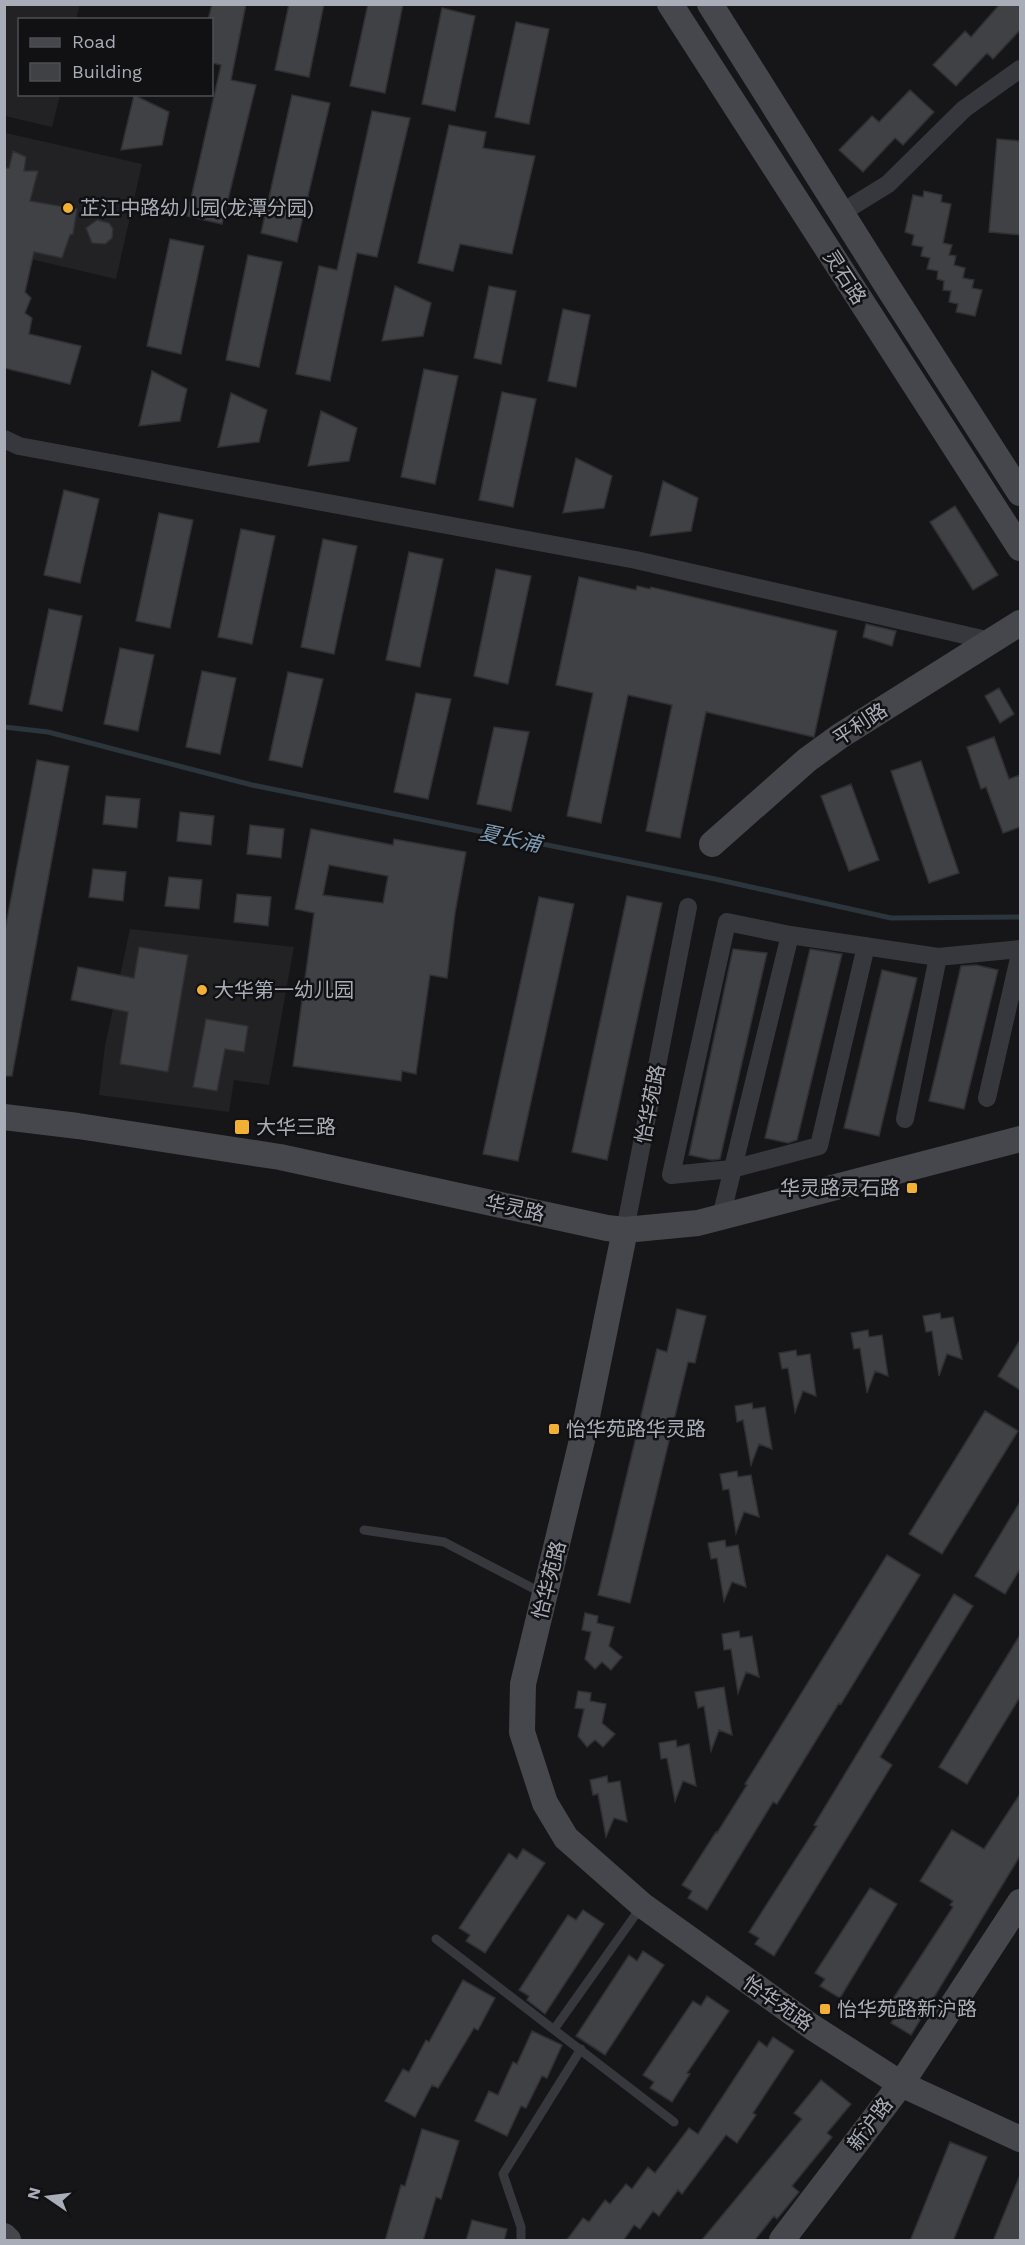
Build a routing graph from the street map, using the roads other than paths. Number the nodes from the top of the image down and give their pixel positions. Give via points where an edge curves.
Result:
1 (670, 4) edge
2 (710, 4) edge
3 (1020, 69) edge
4 (841, 213) junction
5 (4, 439) edge
6 (1020, 493) edge
7 (1020, 548) edge
8 (1020, 623) edge
9 (991, 641) junction
10 (711, 844) dead end
11 (688, 907) dead end
12 (790, 935) junction
13 (866, 946) junction
14 (1020, 949) edge
15 (1020, 954) edge
16 (938, 957) junction
17 (987, 1098) dead end
18 (4, 1118) edge
19 (905, 1119) dead end
20 (1020, 1139) edge
21 (732, 1169) junction
22 (721, 1217) junction
23 (625, 1230) junction
24 (364, 1530) dead end
25 (546, 1595) junction
26 (1020, 1902) edge
27 (642, 1905) junction
28 (436, 1939) dead end
29 (555, 2028) junction
30 (581, 2049) junction
31 (901, 2084) junction
32 (674, 2122) dead end
33 (1020, 2139) edge
34 (4, 2236) edge
35 (8, 2241) edge
36 (521, 2241) edge
37 (782, 2241) edge

1 - 7 main road, 灵石路
2 - 4 main road, 灵石路
3 - 4 street via 964,109 888,184
4 - 6 main road, 灵石路
5 - 9 street via 19,446 636,560
8 - 9 main road, 平利路
9 - 10 main road, 平利路 via 840,736
11 - 23 street, 怡华苑路
12 - 13 street
12 - 21 street
12 - 21 street via 727,922 671,1174
13 - 16 street
13 - 21 street via 819,1146
14 - 16 street
15 - 17 street
16 - 19 street
18 - 23 main road, 华灵路 via 280,1157
20 - 22 main road, 华灵路
21 - 22 street
22 - 23 main road, 华灵路
23 - 25 main road, 怡华苑路
24 - 25 lane via 444,1542
25 - 27 main road, 怡华苑路 via 524,1684 522,1732 545,1803 566,1838
26 - 31 main road
27 - 29 lane
27 - 31 main road, 怡华苑路 via 812,2027
28 - 29 lane
29 - 30 lane
30 - 32 lane
30 - 36 lane via 503,2174 521,2227
31 - 33 main road, 新沪路
31 - 37 main road, 新沪路
34 - 35 main road

